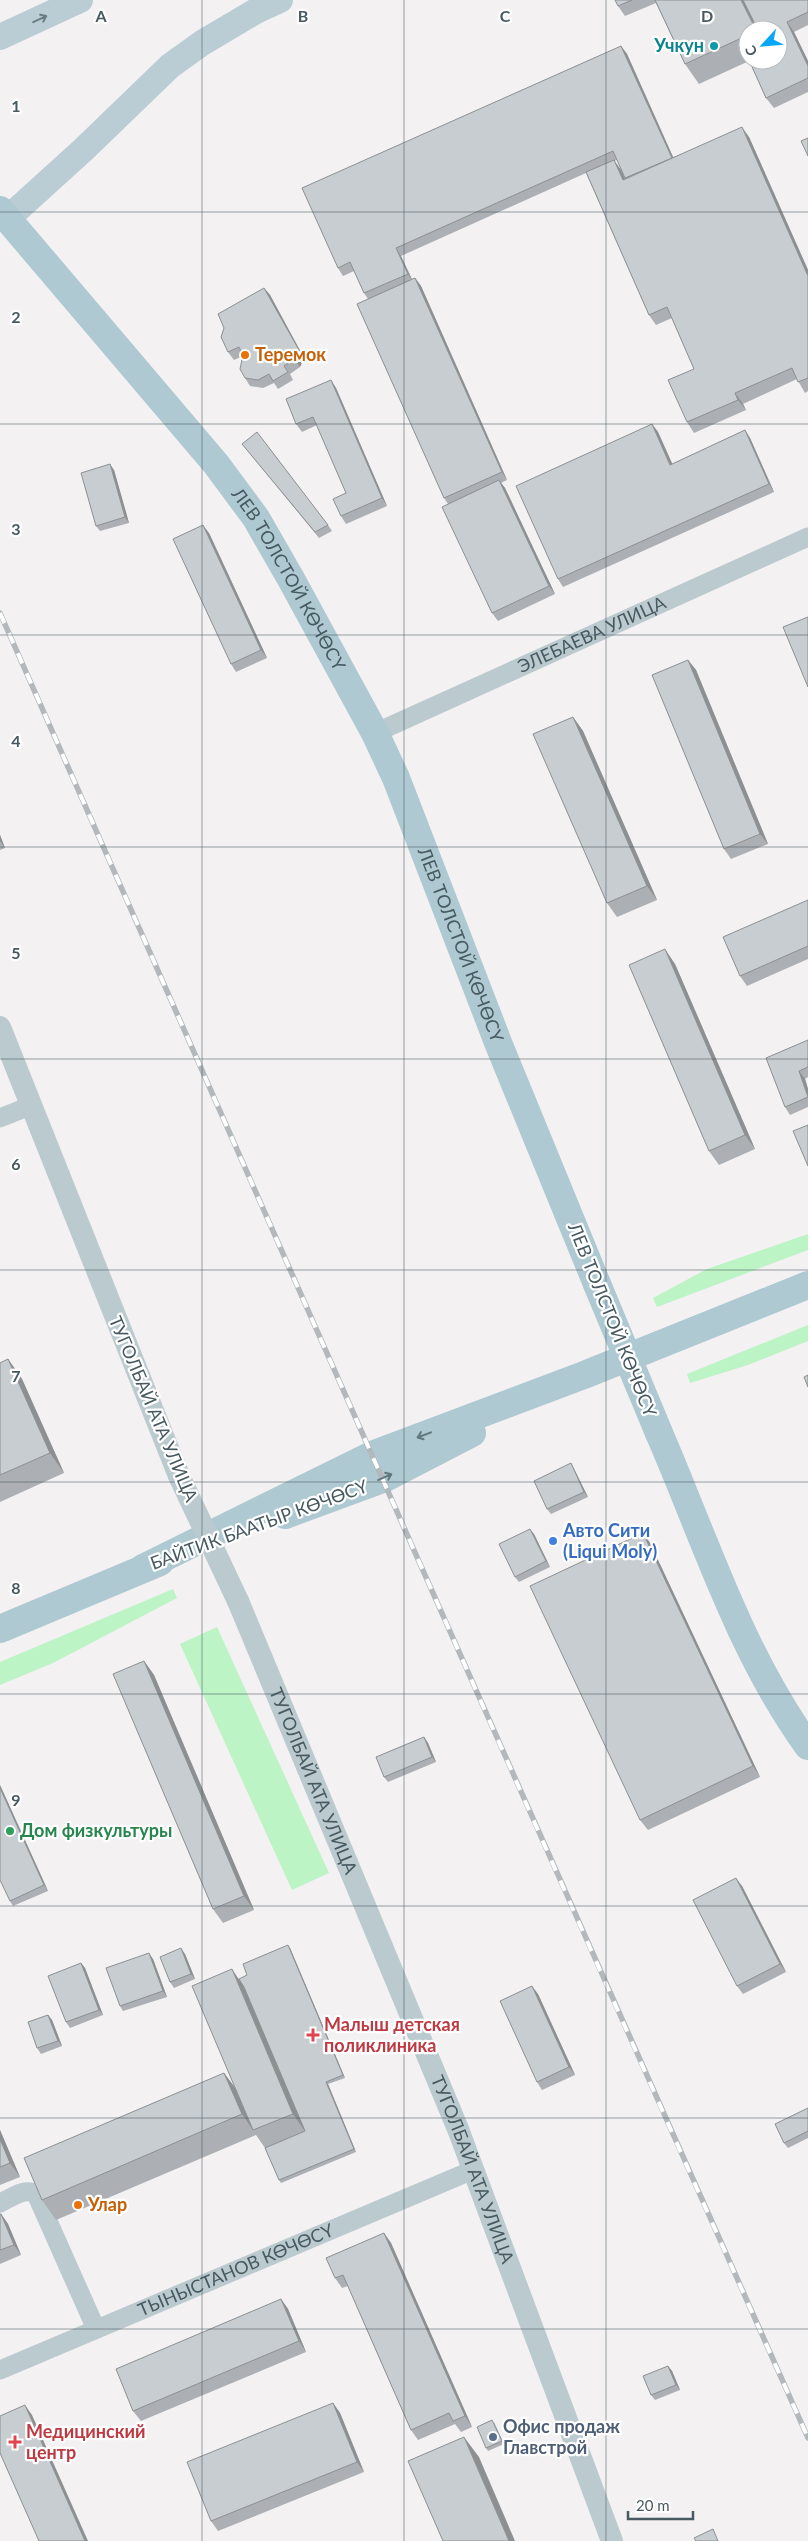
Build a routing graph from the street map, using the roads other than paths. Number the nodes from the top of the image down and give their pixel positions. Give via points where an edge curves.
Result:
1 (80, 0) edge
2 (280, 0) edge
3 (0, 37) edge
4 (4, 215) edge
5 (808, 537) edge
6 (375, 733) junction
7 (0, 1027) edge
8 (30, 1106) junction
9 (0, 1118) edge
10 (808, 1285) edge
11 (0, 1629) edge
12 (808, 1746) edge
13 (473, 2170) junction
14 (0, 2203) edge
15 (96, 2329) junction
16 (0, 2370) edge
17 (612, 2541) edge

3 -> 1 main road
2 - 4 main road via 202,43 170,66 83,150
4 - 6 main road, ЛЕВ ТОЛСТОЙ КӨЧӨСҮ via 180,420 256,518
5 - 6 street, ЭЛЕБАЕВА УЛИЦА
6 - 12 main road, ЛЕВ ТОЛСТОЙ КӨЧӨСҮ, bridge via 396,778 499,1045 730,1603 768,1686
7 - 8 street, ТУГОЛБАЙ АТА УЛИЦА
8 - 9 street
8 - 13 street, ТУГОЛБАЙ АТА УЛИЦА, bridge via 179,1476 238,1601
10 - 11 main road, БАЙТИК БААТЫР КӨЧӨСҮ via 584,1375 385,1478 143,1568
13 - 15 street, ТЫНЫСТАНОВ КӨЧӨСҮ
13 - 17 street, ТУГОЛБАЙ АТА УЛИЦА
14 - 15 street via 24,2192 36,2194
15 - 16 street, ТЫНЫСТАНОВ КӨЧӨСҮ

